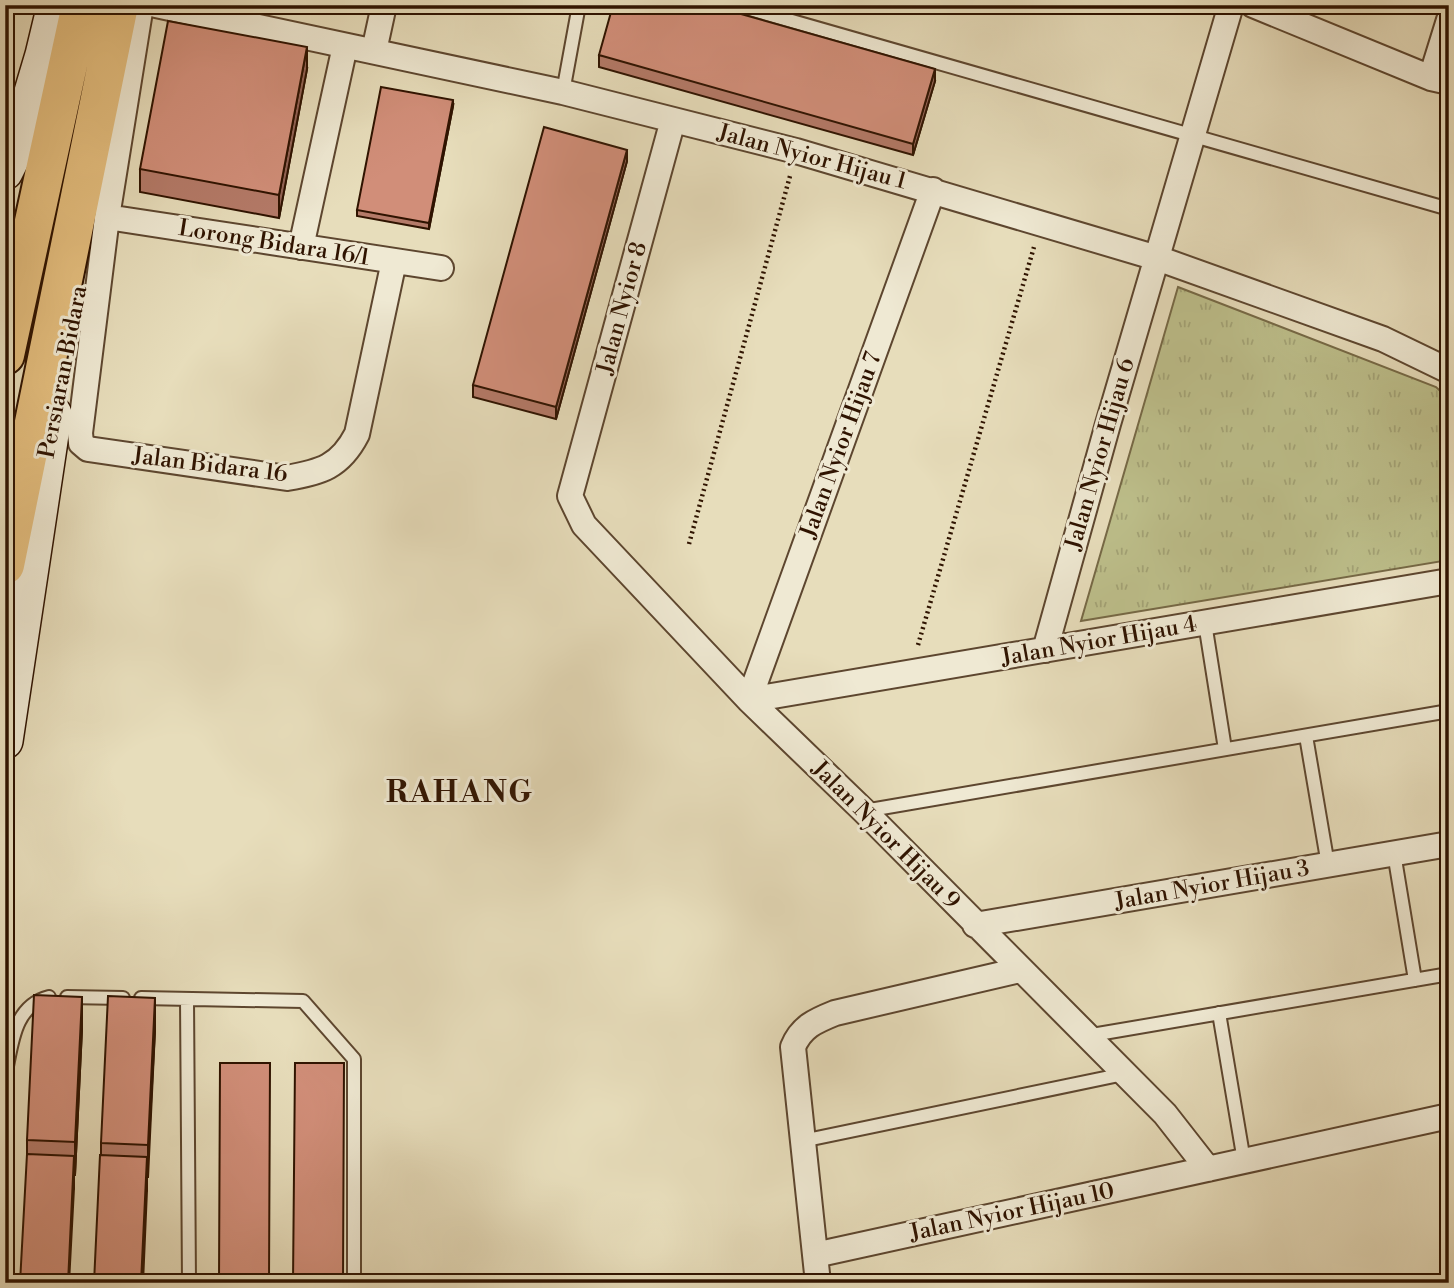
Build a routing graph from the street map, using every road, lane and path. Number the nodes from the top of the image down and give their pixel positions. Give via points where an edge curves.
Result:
1 (55, 5) edge
2 (81, 5) edge
3 (119, 5) edge
4 (134, 5) edge
5 (141, 5) edge
6 (156, 5) edge
7 (384, 5) edge
8 (579, 5) edge
9 (736, 5) edge
10 (1231, 5) edge
11 (1253, 5) edge
12 (1449, 20) edge
13 (345, 46) junction
14 (374, 51) junction
15 (1440, 80) edge
16 (563, 92) junction
17 (673, 120) junction
18 (1193, 136) junction
19 (796, 151) junction
20 (5, 172) edge
21 (933, 190) junction
22 (1449, 209) edge
23 (107, 217) junction
24 (1041, 223) junction
25 (301, 247) junction
26 (1157, 258) junction
27 (394, 261) junction
28 (441, 268) dead end
29 (5, 355) edge
30 (1449, 371) edge
31 (570, 496) joint
32 (689, 544) dead end
33 (5, 565) edge
34 (1449, 582) edge
35 (1205, 623) junction
36 (1045, 650) junction
37 (910, 673) junction
38 (749, 700) junction
39 (1449, 712) edge
40 (1306, 736) junction
41 (5, 741) edge
42 (1225, 749) junction
43 (864, 811) junction
44 (1449, 844) edge
45 (1394, 853) junction
46 (1328, 865) junction
47 (975, 925) junction
48 (1020, 970) junction
49 (1449, 974) edge
50 (1415, 980) junction
51 (187, 999) junction
52 (1219, 1013) junction
53 (1086, 1036) junction
54 (1124, 1074) junction
55 (5, 1076) edge
56 (1449, 1116) edge
57 (802, 1141) junction
58 (1244, 1161) junction
59 (1208, 1169) junction
60 (815, 1255) junction
61 (189, 1283) edge
62 (354, 1283) edge
63 (818, 1283) edge

1 - 20 main road
2 - 29 main road
3 - 33 main road, Persiaran Bidara
4 - 41 main road, Persiaran Bidara via 49,439
5 - 23 street
6 - 13 street, Jalan Nyior Hijau 1
7 - 14 street
8 - 16 lane
9 - 18 lane
10 - 18 street, Jalan Nyior Hijau 6
11 - 15 street
12 - 15 street
13 - 14 street, Jalan Nyior Hijau 1
13 - 25 street
14 - 16 street, Jalan Nyior Hijau 1
16 - 17 street, Jalan Nyior Hijau 1
17 - 19 street, Jalan Nyior Hijau 1
17 - 31 street, Jalan Nyior 8
18 - 22 lane
18 - 26 street, Jalan Nyior Hijau 6
19 - 21 street, Jalan Nyior Hijau 1
19 - 32 path
21 - 24 street, Jalan Nyior Hijau 1
21 - 38 street, Jalan Nyior Hijau 7
23 - 25 street, Lorong Bidara 16/1
23 - 27 street, Jalan Bidara 16 via 80,433 81,443 88,449 286,478 332,465 347,454 357,435
24 - 26 street, Jalan Nyior Hijau 1
24 - 37 path
25 - 27 street, Lorong Bidara 16/1
26 - 30 street, Jalan Nyior Hijau 1 via 1383,339
26 - 36 street, Jalan Nyior Hijau 6
27 - 28 street, Lorong Bidara 16/1
31 - 38 street, Jalan Nyior Hijau 9 via 584,525
34 - 35 street, Jalan Nyior Hijau 4
35 - 36 street, Jalan Nyior Hijau 4
35 - 42 lane
36 - 37 street, Jalan Nyior Hijau 4
37 - 38 street, Jalan Nyior Hijau 4
38 - 43 street, Jalan Nyior Hijau 9
39 - 40 lane
40 - 42 lane
40 - 46 lane
42 - 43 lane
43 - 47 street, Jalan Nyior Hijau 9
44 - 45 street, Jalan Nyior Hijau 3
45 - 46 street, Jalan Nyior Hijau 3
45 - 50 lane
46 - 47 street, Jalan Nyior Hijau 3
47 - 48 street, Jalan Nyior Hijau 9
48 - 53 street, Jalan Nyior Hijau 9
48 - 57 street via 835,1013 807,1026 793,1047
49 - 50 lane
50 - 52 lane
51 - 55 lane via 47,997 30,1006 18,1020
51 - 61 lane
51 - 62 lane via 303,1001 355,1059
52 - 53 lane
52 - 58 lane
53 - 54 street, Jalan Nyior Hijau 9
54 - 57 lane
54 - 59 street, Jalan Nyior Hijau 9 via 1165,1114
56 - 58 street, Jalan Nyior Hijau 10
57 - 60 street
58 - 59 street, Jalan Nyior Hijau 10
59 - 60 street, Jalan Nyior Hijau 10
60 - 63 street

